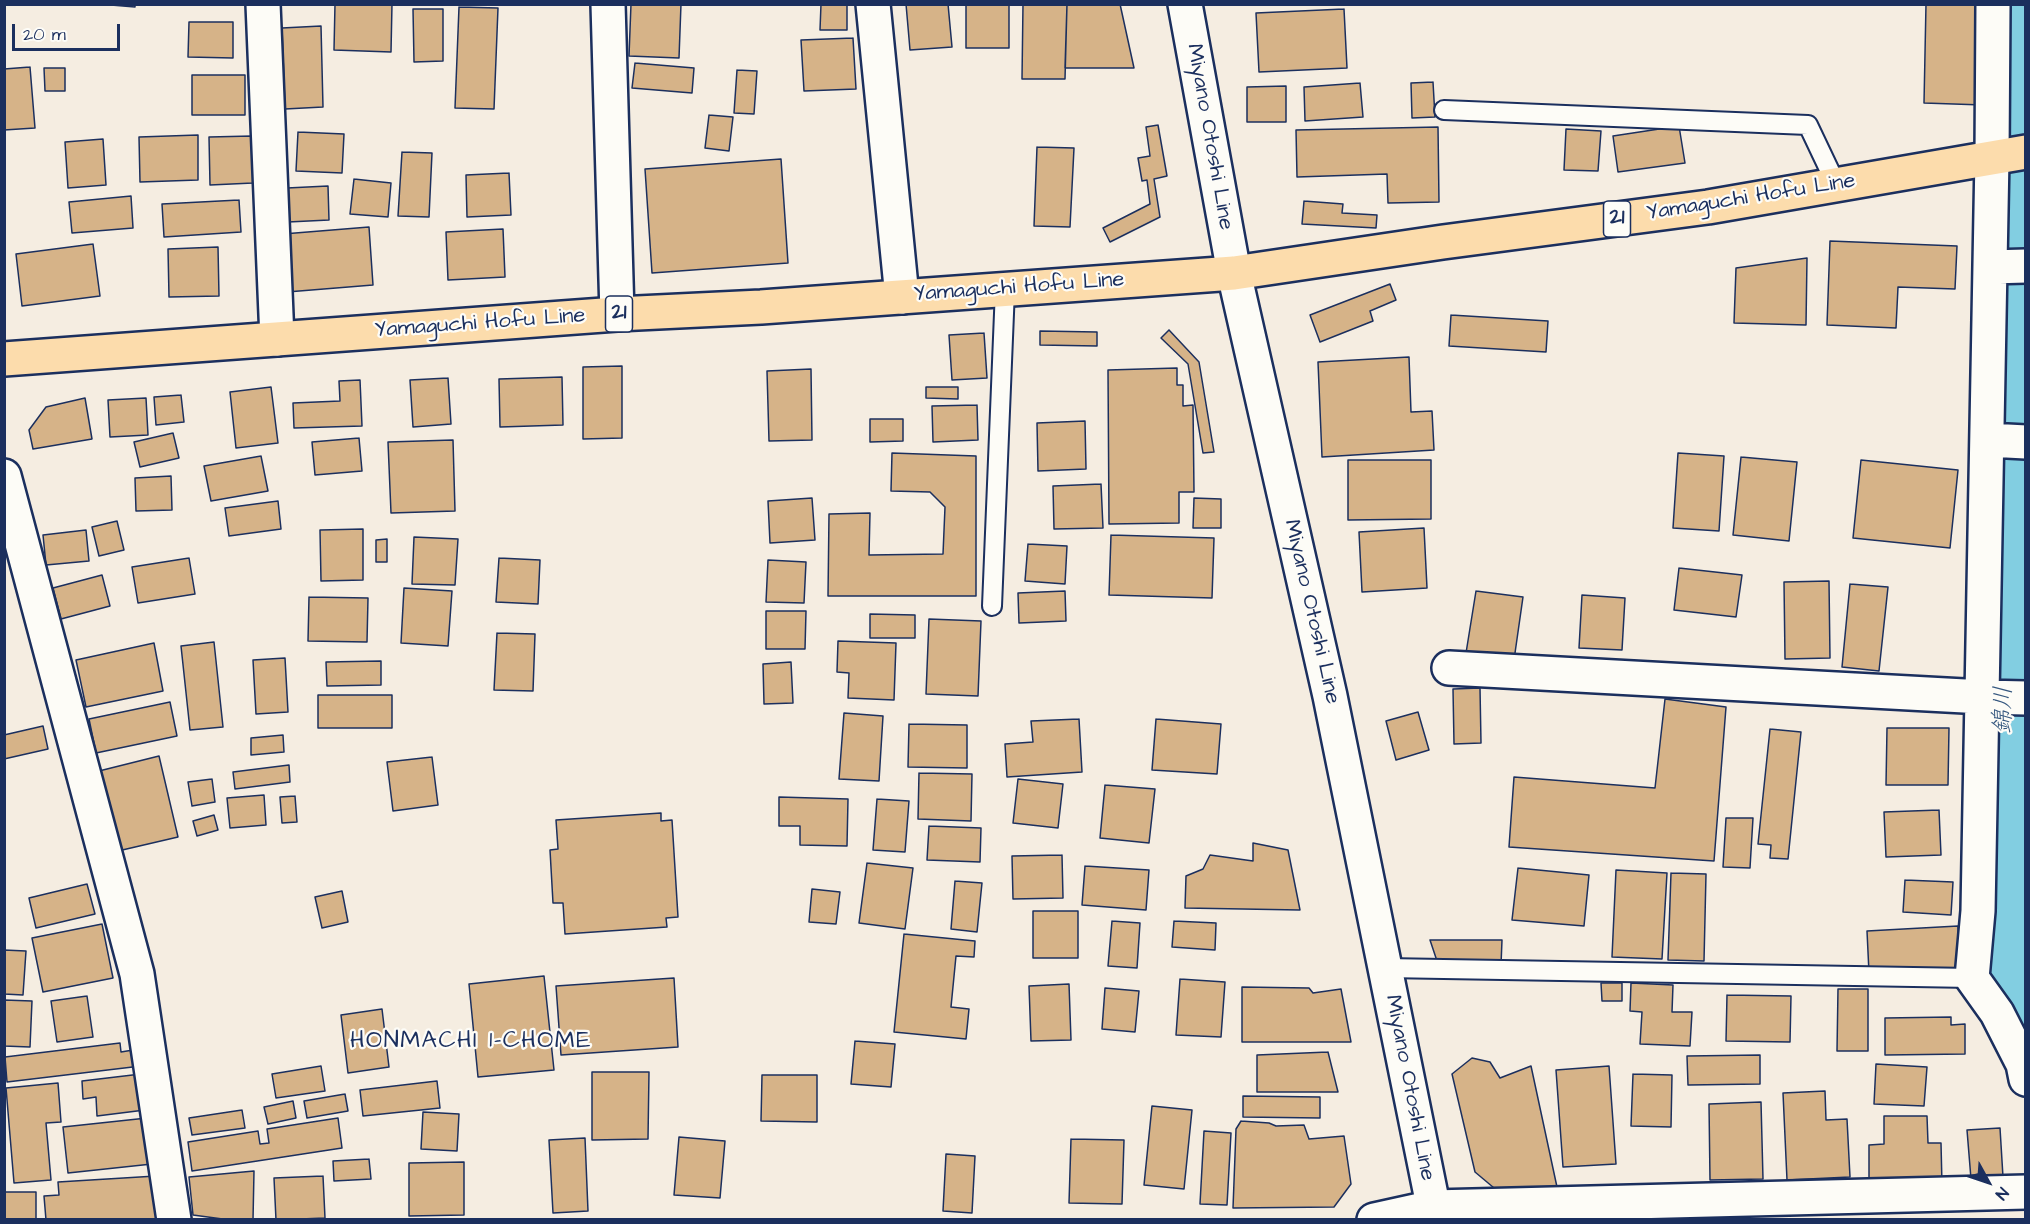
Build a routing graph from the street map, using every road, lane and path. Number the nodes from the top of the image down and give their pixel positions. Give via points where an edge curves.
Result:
1 (263, 4) edge
2 (608, 4) edge
3 (873, 4) edge
4 (1185, 4) edge
5 (1993, 4) edge
6 (1444, 110) dead end
7 (2006, 155) edge
8 (1836, 184) junction
9 (2025, 266) edge
10 (1990, 267) junction
11 (1234, 273) junction
12 (1005, 289) junction
13 (902, 297) junction
14 (617, 314) junction
15 (277, 339) junction
16 (4, 359) edge
17 (1988, 440) junction
18 (2025, 442) edge
19 (4, 476) edge
20 (992, 606) dead end
21 (1449, 668) dead end
22 (1983, 697) junction
23 (2025, 698) edge
24 (1385, 968) junction
25 (1972, 978) junction
26 (2011, 1012) edge
27 (2025, 1079) edge
28 (2025, 1192) edge
29 (1435, 1213) edge
30 (174, 1220) edge
31 (1374, 1220) edge

1 - 15 street
2 - 14 street
3 - 13 street
4 - 11 street, Miyano Otoshi Line
5 - 7 street
6 - 8 lane via 1808,124
7 - 8 main road, Yamaguchi Hofu Line / 21
7 - 10 street
8 - 11 main road, Yamaguchi Hofu Line / 21 via 1708,207
9 - 10 street
10 - 17 street
11 - 12 main road, Yamaguchi Hofu Line / 21
11 - 24 street, Miyano Otoshi Line via 1330,696
12 - 13 main road, Yamaguchi Hofu Line / 21
12 - 20 lane
13 - 14 main road, Yamaguchi Hofu Line / 21
14 - 15 main road, Yamaguchi Hofu Line / 21
15 - 16 main road, Yamaguchi Hofu Line / 21
17 - 18 street
17 - 22 street
19 - 30 street via 137,974
21 - 22 street
22 - 23 street
22 - 25 street via 1978,911
24 - 25 lane
24 - 29 street, Miyano Otoshi Line
25 - 26 street
26 - 27 street
28 - 29 street
29 - 31 street

